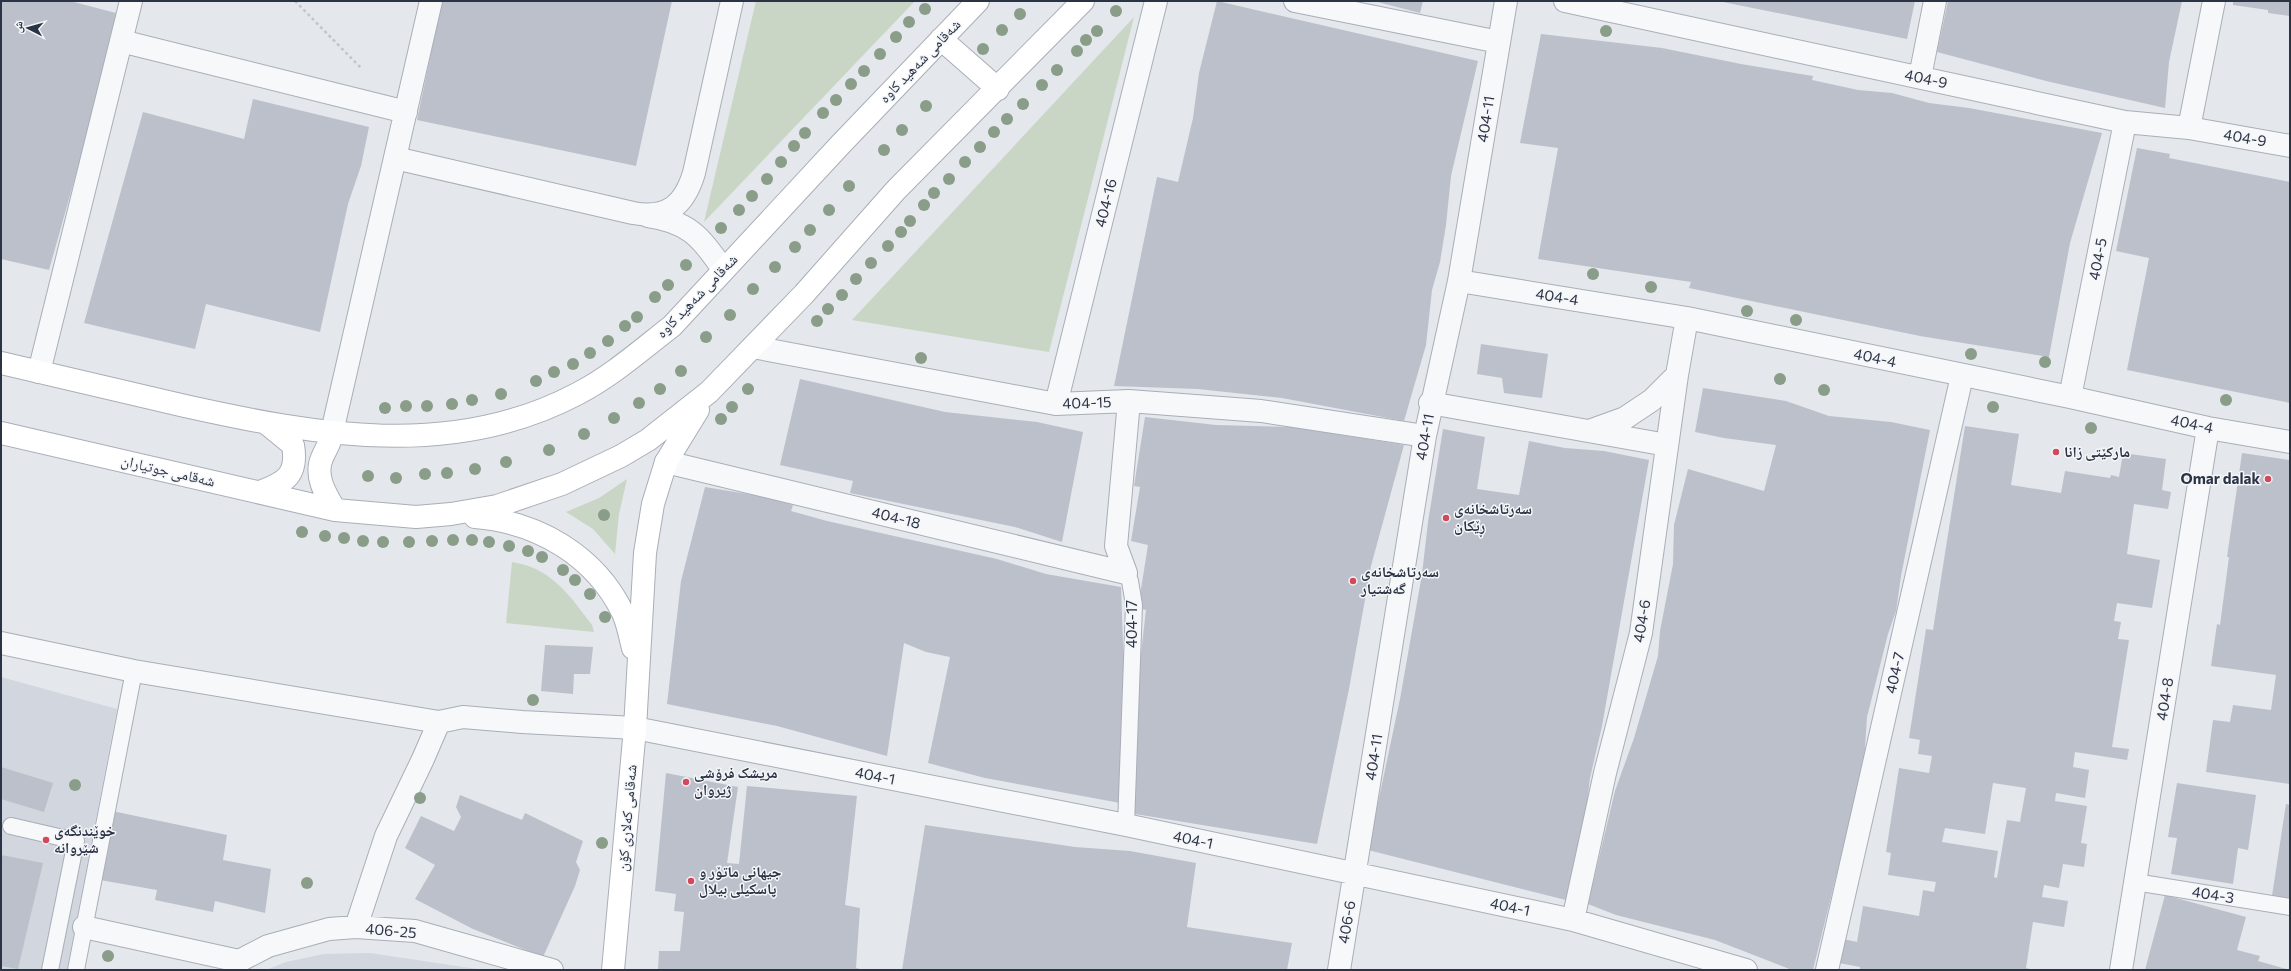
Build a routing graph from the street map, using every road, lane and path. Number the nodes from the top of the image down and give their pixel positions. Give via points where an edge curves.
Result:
1 (131, 1) edge
2 (295, 1) edge
3 (431, 1) edge
4 (732, 1) edge
5 (978, 1) edge
6 (1082, 1) edge
7 (1156, 1) edge
8 (1295, 1) edge
9 (1506, 1) edge
10 (1564, 1) edge
11 (1936, 1) edge
12 (2214, 1) edge
13 (941, 39) junction
14 (121, 41) junction
15 (1498, 42) junction
16 (367, 73) dead end
17 (1920, 77) junction
18 (998, 89) junction
19 (406, 112) junction
20 (2125, 122) junction
21 (2188, 128) junction
22 (2290, 146) edge
23 (395, 158) junction
24 (643, 215) junction
25 (723, 269) junction
26 (1459, 281) junction
27 (1687, 318) junction
28 (753, 347) junction
29 (1, 363) edge
30 (39, 372) junction
31 (1677, 375) junction
32 (1962, 376) junction
33 (709, 392) junction
34 (2070, 397) junction
35 (1129, 401) junction
36 (1430, 403) junction
37 (1056, 404) junction
38 (265, 422) junction
39 (2208, 428) junction
40 (332, 432) junction
41 (1588, 432) junction
42 (1, 433) edge
43 (1424, 436) junction
44 (2290, 442) edge
45 (1667, 445) junction
46 (666, 462) junction
47 (260, 492) junction
48 (335, 510) junction
49 (451, 514) junction
50 (1126, 574) junction
51 (1, 643) edge
52 (638, 665) junction
53 (134, 671) junction
54 (438, 722) junction
55 (635, 728) junction
56 (1126, 825) junction
57 (11, 826) dead end
58 (1355, 875) junction
59 (2135, 882) junction
60 (2290, 907) edge
61 (1573, 920) junction
62 (84, 927) junction
63 (356, 928) junction
64 (238, 966) edge
65 (50, 970) edge
66 (76, 970) edge
67 (552, 970) edge
68 (613, 970) edge
69 (1339, 970) edge
70 (1746, 970) edge
71 (1828, 970) edge
72 (2121, 970) edge

1 - 14 street
2 - 16 path
3 - 19 street
4 - 24 street via 691,185 686,196 668,211
5 - 13 main road, شەقامی شەهید کاوە
6 - 18 main road
7 - 37 street, 404-16
8 - 15 street
9 - 15 street, 404-11
10 - 17 street, 404-9
11 - 17 street
12 - 21 street
13 - 18 main road
13 - 25 main road, شەقامی شەهید کاوە
14 - 19 street
14 - 30 street
15 - 26 street, 404-11
17 - 20 street, 404-9
18 - 28 main road via 896,190 804,294
19 - 23 street
20 - 21 street, 404-9
20 - 34 street, 404-5
21 - 22 street, 404-9
23 - 24 street
23 - 40 street
24 - 25 street via 667,218 686,226 700,238
25 - 40 main road, شەقامی شەهید کاوە via 672,326 641,352 577,394 540,411 466,432 428,436 356,436
26 - 27 street, 404-4
26 - 36 street, 404-11
27 - 31 street, 404-6
27 - 32 street, 404-4
28 - 33 main road
28 - 37 street, 404-15
29 - 30 main road
30 - 38 main road
31 - 41 street via 1652,400 1625,418
31 - 45 street, 404-6
32 - 34 street, 404-4
32 - 71 street, 404-7
33 - 46 main road, شەقامی کەلاری کۆن
33 - 49 main road via 648,440 588,472 528,497 497,506
34 - 39 street, 404-4
35 - 37 street, 404-15
35 - 43 street, 404-15 via 1261,410
35 - 50 street, 404-17 via 1116,546
36 - 41 street
36 - 43 street, 404-11
38 - 40 main road
38 - 47 main road via 293,445 296,462 289,475 277,486
39 - 44 street, 404-4
39 - 59 street, 404-8
40 - 48 main road via 331,441 321,458 319,468 325,494
41 - 45 street
42 - 47 main road, شەقامی جوتیاران
43 - 58 street, 404-11
45 - 61 street, 404-6 via 1641,634 1605,773
46 - 50 street, 404-18
46 - 52 main road, شەقامی کەلاری کۆن via 648,527
47 - 48 main road, شەقامی جوتیاران
48 - 49 main road via 416,517
49 - 52 main road via 516,523 547,536 577,556 602,581 617,603 623,614
50 - 56 lane, 404-17 via 1130,581 1134,605
51 - 53 street
52 - 55 main road, شەقامی کەلاری کۆن
53 - 54 street
53 - 62 lane
54 - 55 street, 404-1 via 463,717
54 - 63 street via 386,836
55 - 56 street, 404-1
55 - 68 main road, شەقامی کەلاری کۆن
56 - 58 street, 404-1
57 - 65 lane via 76,841
58 - 61 street, 404-1
58 - 69 street, 406-6
59 - 60 lane, 404-3
59 - 72 street, 404-8
61 - 70 street, 404-1
62 - 64 street
62 - 66 lane
63 - 64 street, 406-25 via 328,930 268,946
63 - 67 street, 406-25 via 415,931

